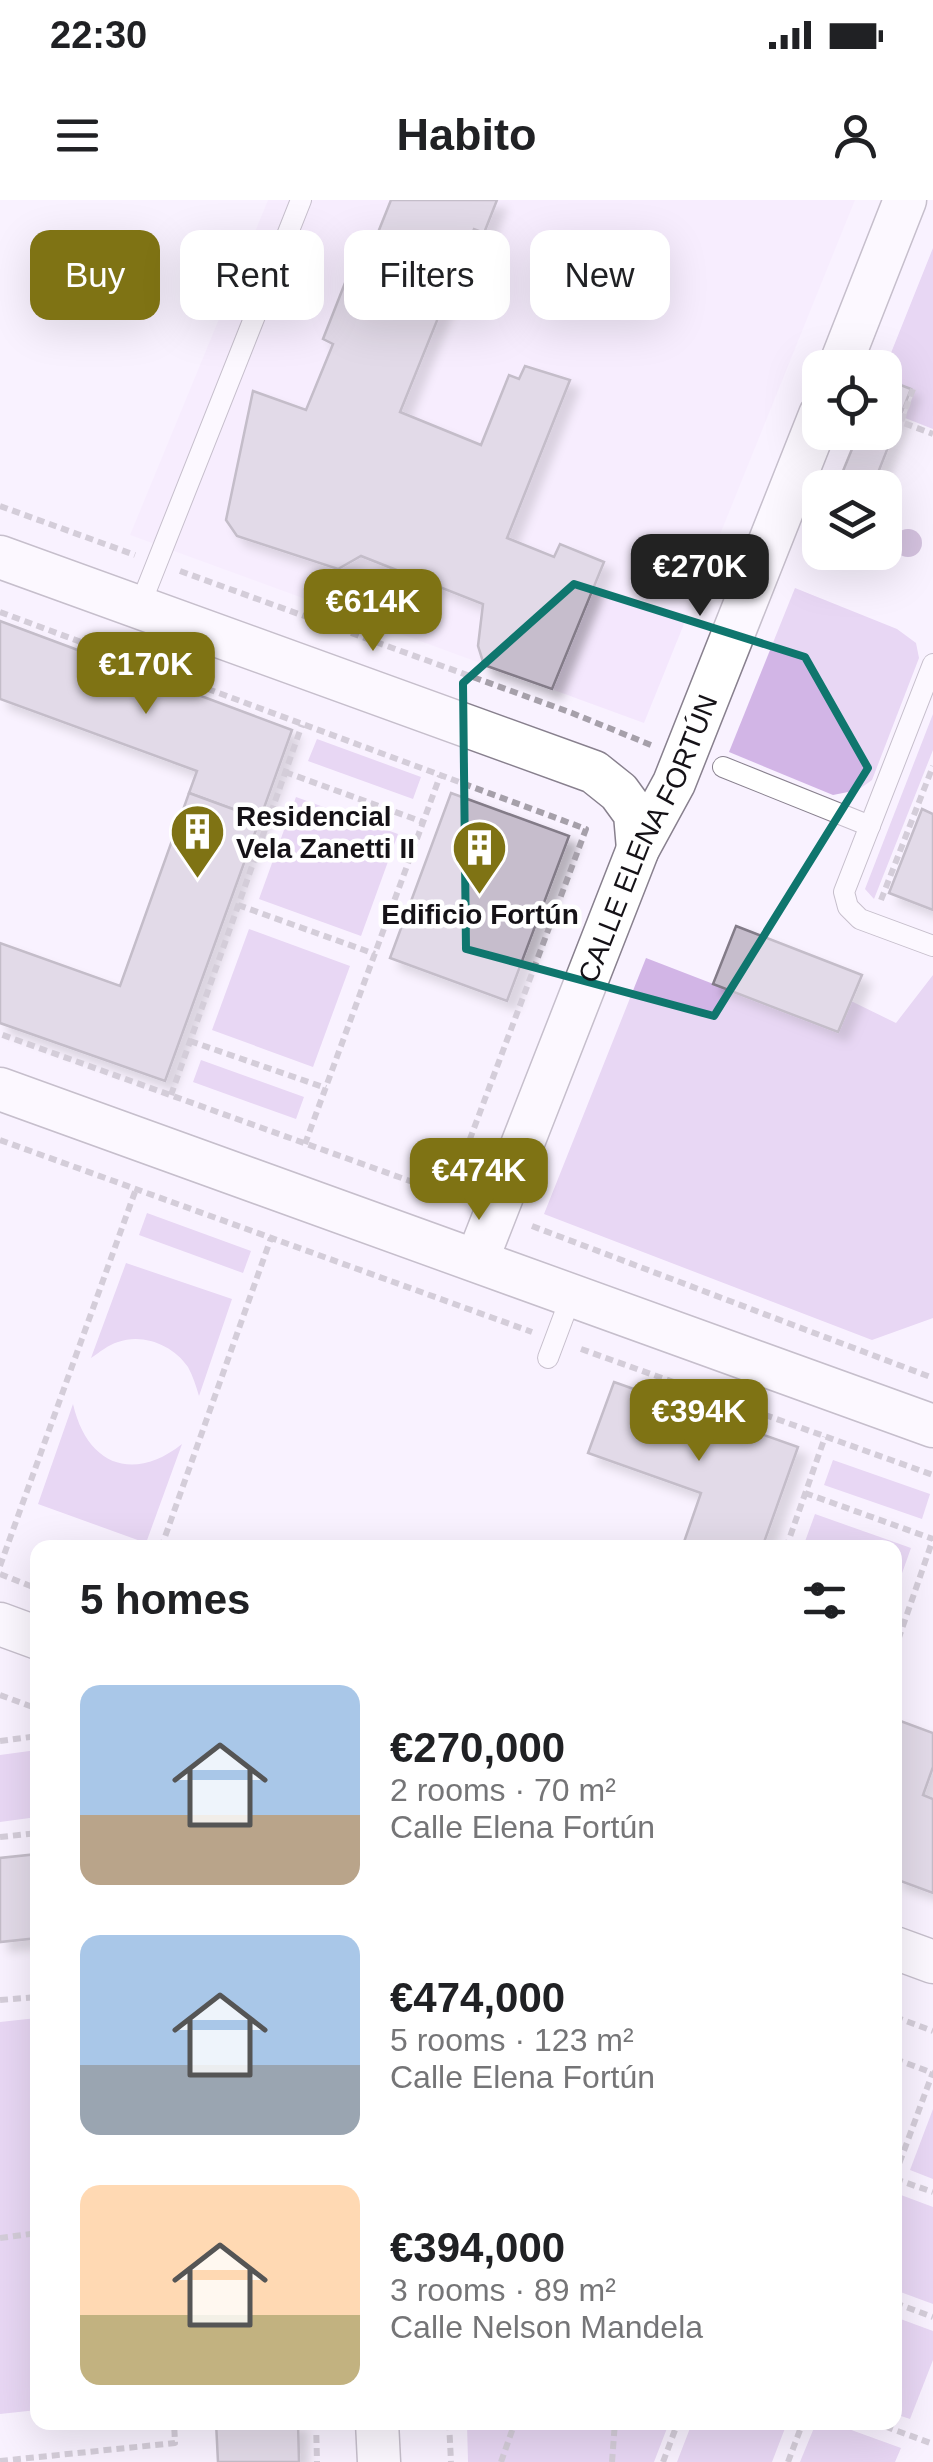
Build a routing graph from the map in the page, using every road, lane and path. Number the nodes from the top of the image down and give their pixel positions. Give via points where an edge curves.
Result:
1 (301, 200) edge
2 (905, 200) edge
3 (846, 350) edge
4 (914, 390) dead end
5 (933, 434) edge
6 (806, 450) edge
7 (0, 506) edge
8 (0, 557) edge
9 (158, 563) junction
10 (139, 608) junction
11 (0, 612) edge
12 (933, 664) edge
13 (302, 725) junction
14 (659, 749) dead end
15 (933, 766) edge
16 (723, 767) dead end
17 (285, 772) junction
18 (440, 776) junction
19 (422, 822) junction
20 (870, 826) junction
21 (638, 849) junction
22 (238, 904) junction
23 (898, 908) dead end
24 (933, 946) edge
25 (375, 954) junction
26 (0, 1034) edge
27 (190, 1041) junction
28 (326, 1088) junction
29 (0, 1089) edge
30 (171, 1096) junction
31 (0, 1140) edge
32 (305, 1144) junction
33 (463, 1161) junction
34 (509, 1178) junction
35 (136, 1189) junction
36 (528, 1224) dead end
37 (271, 1238) junction
38 (477, 1260) junction
39 (572, 1294) junction
40 (551, 1349) junction
41 (933, 1378) edge
42 (933, 1426) edge
43 (826, 1437) junction
44 (933, 1475) edge
45 (805, 1493) junction
46 (164, 1540) edge
47 (789, 1540) edge
48 (0, 1566) edge
49 (0, 1574) edge
50 (30, 1586) edge
51 (0, 1624) edge
52 (902, 1629) edge
53 (30, 1635) edge
54 (0, 1695) edge
55 (30, 1705) edge
56 (30, 1737) edge
57 (0, 1741) edge
58 (30, 1835) edge
59 (0, 1838) edge
60 (902, 1951) edge
61 (933, 1962) edge
62 (30, 1998) edge
63 (0, 2000) edge
64 (902, 2020) edge
65 (933, 2031) edge
66 (902, 2061) edge
67 (933, 2072) edge
68 (902, 2158) edge
69 (902, 2180) edge
70 (933, 2192) edge
71 (30, 2234) edge
72 (0, 2238) edge
73 (902, 2306) edge
74 (933, 2317) edge
75 (174, 2430) edge
76 (316, 2430) edge
77 (378, 2430) edge
78 (449, 2430) edge
79 (513, 2430) edge
80 (615, 2430) edge
81 (675, 2430) edge
82 (800, 2430) edge
83 (895, 2430) edge
84 (933, 2444) edge
85 (0, 2460) edge
86 (317, 2462) edge
87 (379, 2462) edge
88 (451, 2462) edge
89 (501, 2462) edge
90 (612, 2462) edge
91 (664, 2462) edge
92 (788, 2462) edge

1 - 9 lane
2 - 3 street
4 - 5 path via 902,422
6 - 21 street, CALLE ELENA FORTÚN via 674,783
7 - 9 path
8 - 10 street
9 - 10 lane
9 - 14 path
10 - 21 street via 594,772 635,814
11 - 13 path
12 - 20 lane
13 - 17 path
13 - 18 path
15 - 23 path via 880,901
16 - 20 lane
17 - 19 path
17 - 22 path
18 - 19 path
18 - 33 path via 586,830
19 - 25 path
20 - 24 lane via 844,892 848,907 860,919
21 - 34 street, CALLE ELENA FORTÚN
22 - 25 path
22 - 27 path
25 - 28 path
26 - 30 path
27 - 28 path
27 - 30 path
28 - 32 path
29 - 38 street
30 - 32 path
31 - 35 path
32 - 33 path via 449,1195
33 - 34 path
34 - 38 street, CALLE ELENA FORTÚN
35 - 37 path
35 - 48 path
36 - 41 path
37 - 40 path
37 - 46 path
38 - 39 street
39 - 40 lane
39 - 42 street
40 - 43 path
43 - 44 path
43 - 45 path
45 - 47 path
45 - 52 path via 933,1539
49 - 50 path
51 - 53 street
54 - 55 path
56 - 57 path
58 - 59 path
60 - 61 street
62 - 63 path
64 - 65 path
66 - 67 path
67 - 68 path
69 - 70 path
71 - 72 path
73 - 74 path
75 - 85 path via 175,2443
76 - 86 path
77 - 87 street
78 - 88 path
79 - 89 path
80 - 90 path
81 - 91 path
82 - 92 path
83 - 84 path

